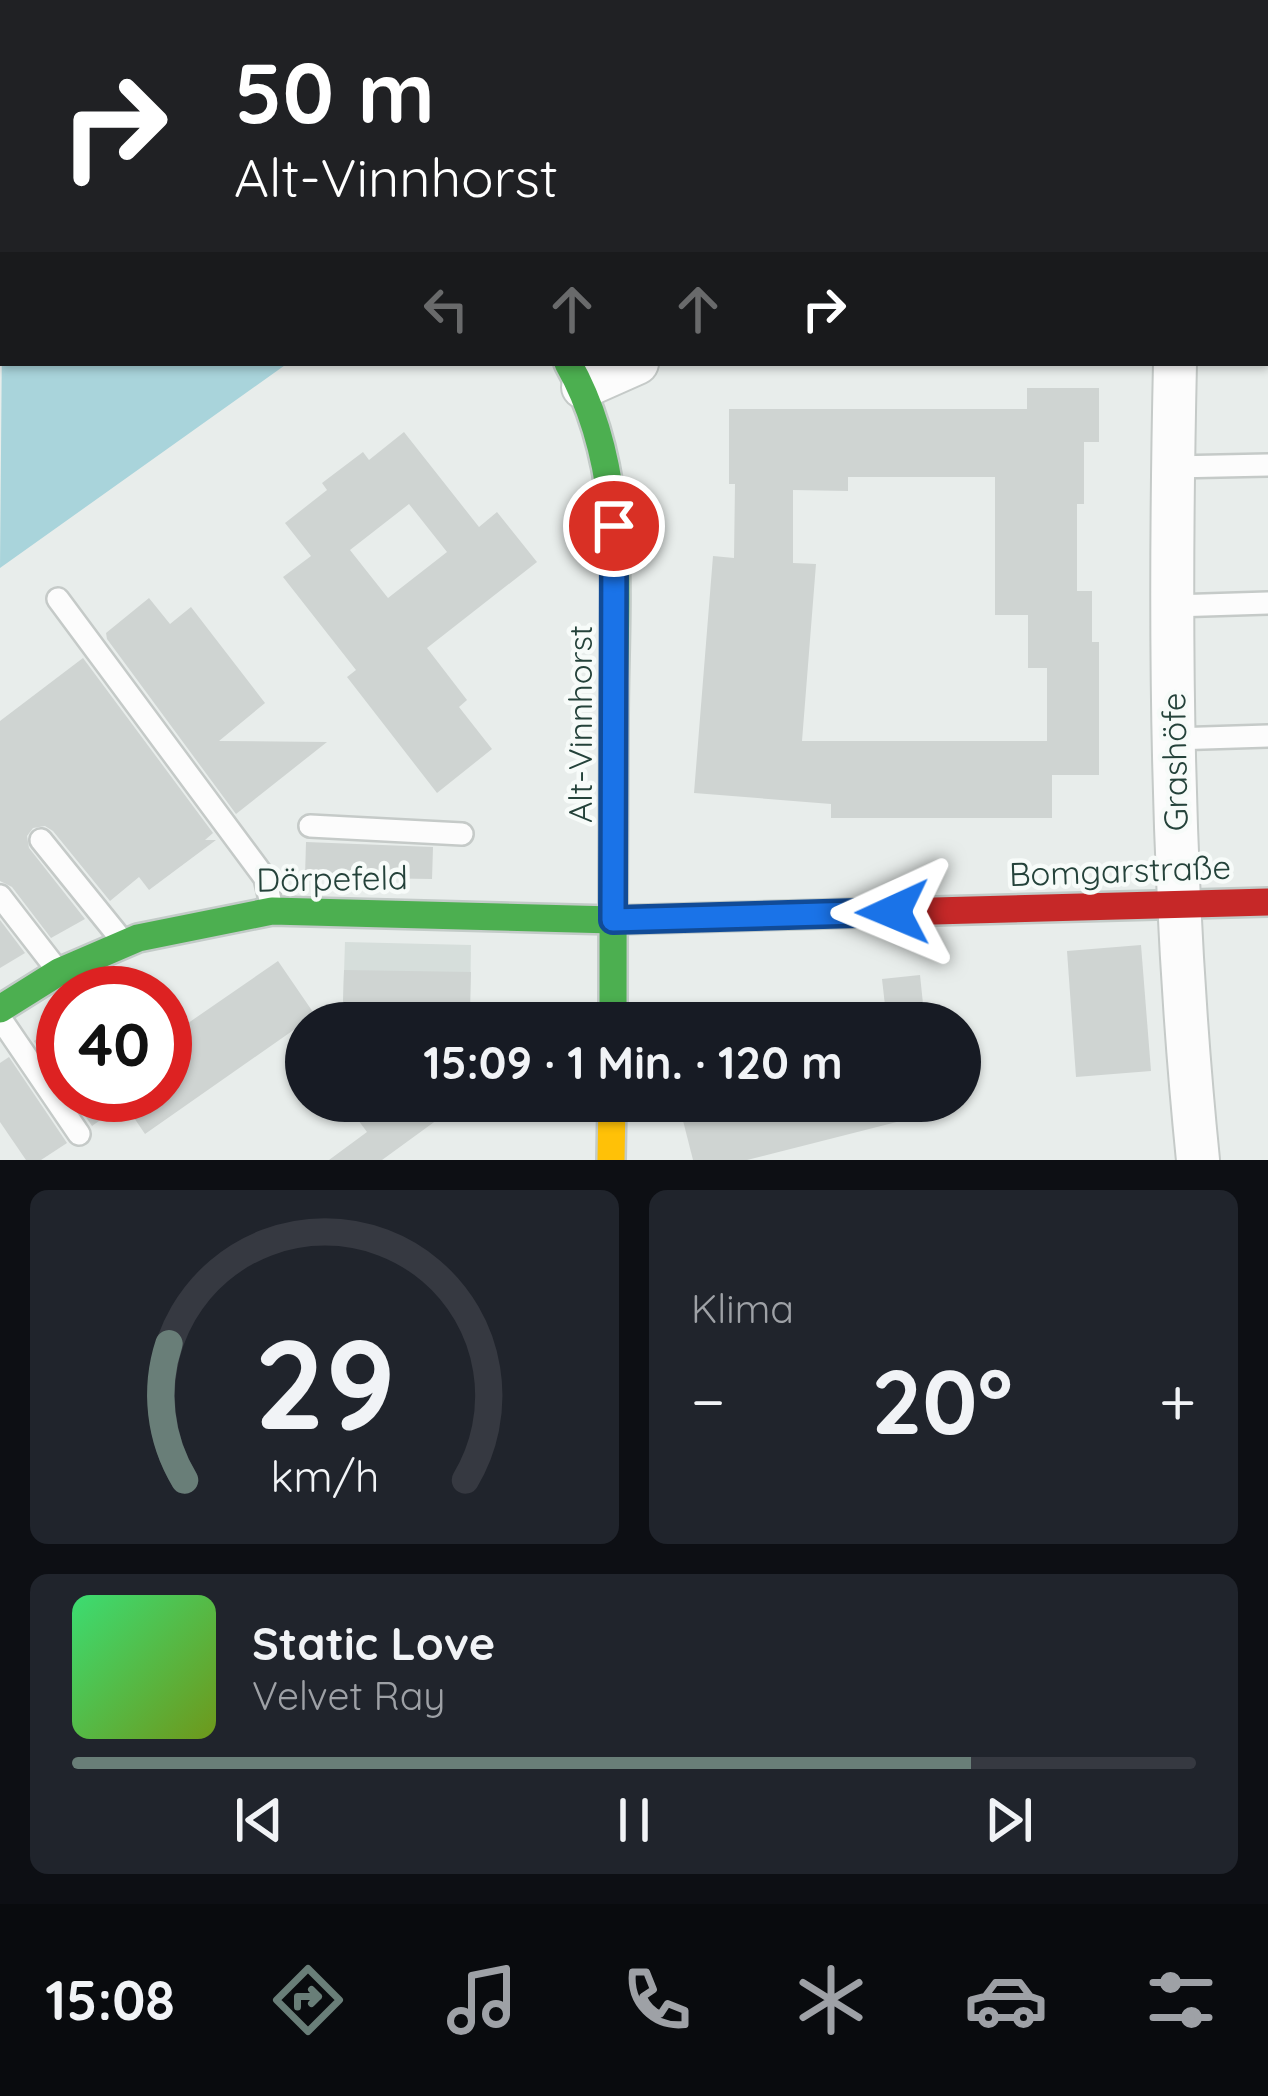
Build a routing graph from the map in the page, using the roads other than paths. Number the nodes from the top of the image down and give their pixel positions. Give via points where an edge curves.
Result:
1 (622, 366) edge
2 (1175, 366) edge
3 (575, 375) edge
4 (1268, 465) edge
5 (1173, 467) junction
6 (58, 599) dead end
7 (1268, 603) edge
8 (1173, 606) junction
9 (1268, 736) edge
10 (1172, 739) junction
11 (310, 826) dead end
12 (462, 834) dead end
13 (40, 840) dead end
14 (0, 896) edge
15 (1268, 902) edge
16 (1177, 905) junction
17 (272, 911) junction
18 (613, 920) junction
19 (125, 944) junction
20 (54, 966) edge
21 (73, 966) edge
22 (36, 988) edge
23 (613, 1002) edge
24 (0, 1014) edge
25 (612, 1122) edge
26 (79, 1135) dead end
27 (611, 1160) edge
28 (1198, 1160) edge

1 - 3 street
2 - 5 street, Grashöfe
3 - 18 street, Alt-Vinnhorst via 609,460 614,526
4 - 5 lane
5 - 8 street, Grashöfe
6 - 17 lane via 266,878
7 - 8 lane
8 - 10 street, Grashöfe
9 - 10 lane
10 - 16 street, Grashöfe
11 - 12 lane
13 - 19 lane
14 - 20 lane
15 - 16 street, Bomgarstraße
16 - 18 street, Bomgarstraße
16 - 28 street, Grashöfe
17 - 18 street, Dörpefeld
17 - 19 street, Dörpefeld
18 - 23 street, Alt-Vinnhorst
19 - 21 street, Dörpefeld
22 - 24 street, Dörpefeld
24 - 26 lane
25 - 27 street

